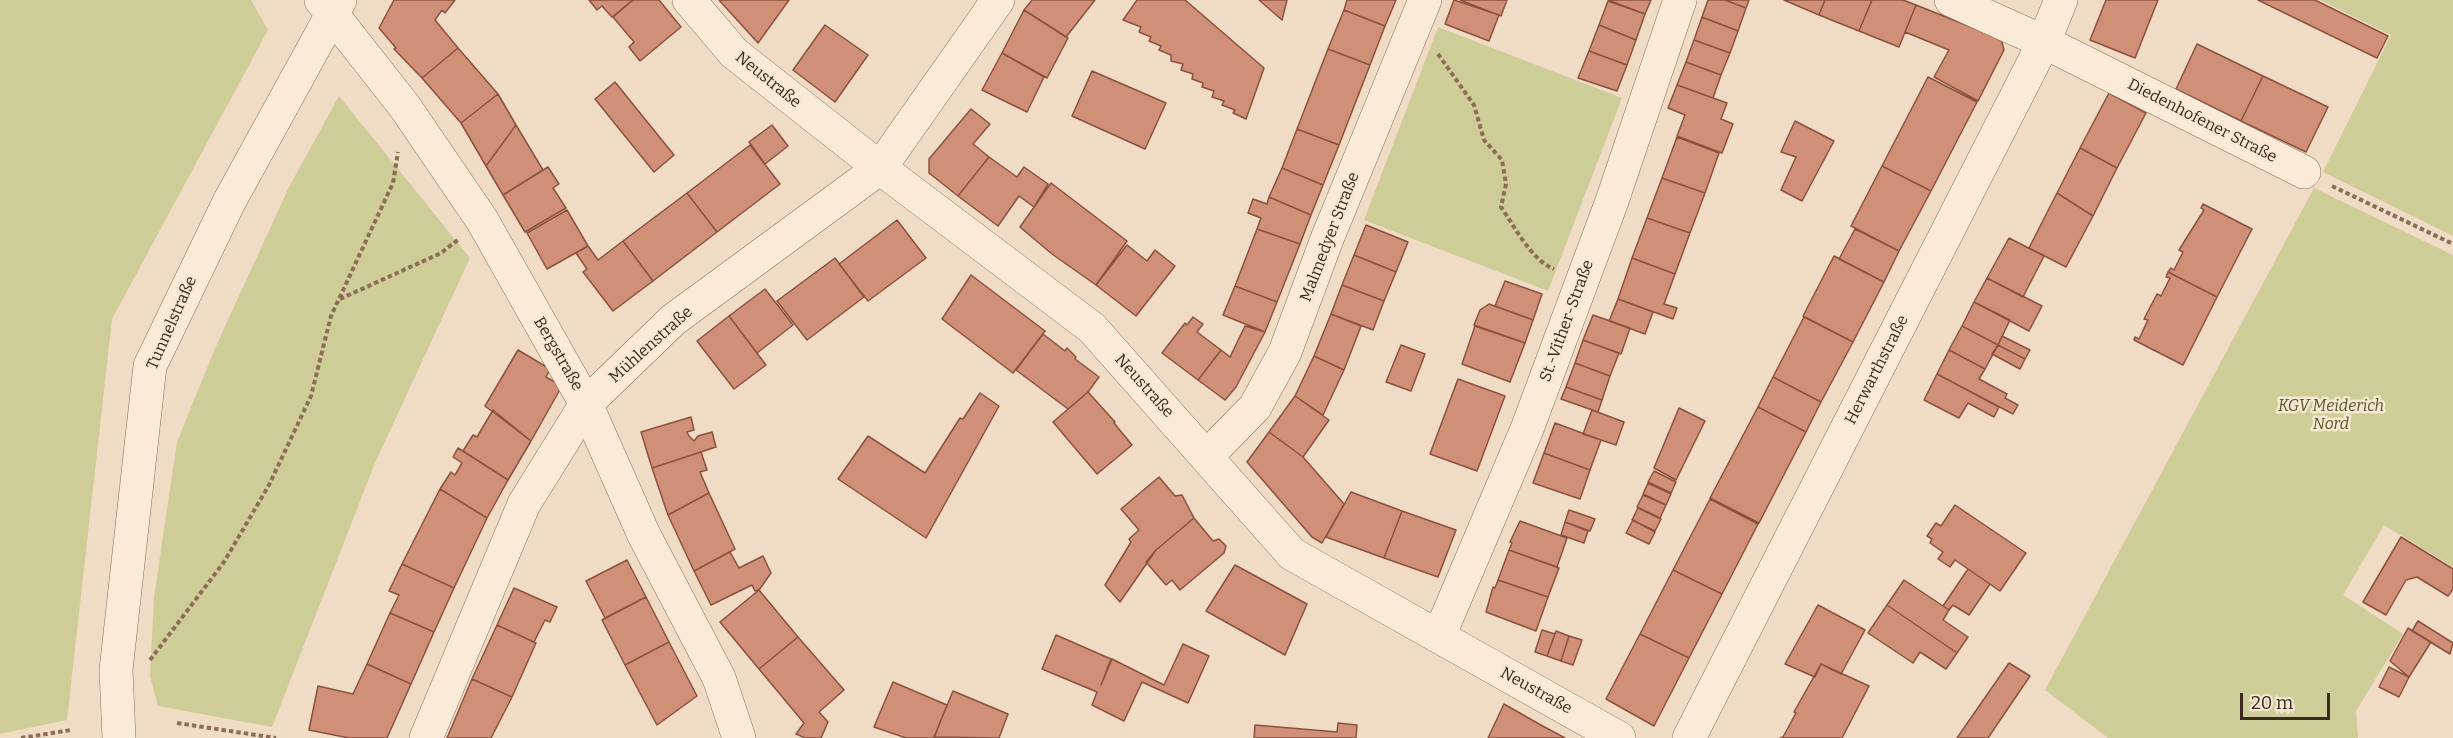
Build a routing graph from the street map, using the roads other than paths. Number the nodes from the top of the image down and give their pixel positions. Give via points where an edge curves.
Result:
1 (689, 0) edge
2 (998, 0) edge
3 (1425, 0) edge
4 (1680, 0) edge
5 (1951, 0) edge
6 (2061, 0) edge
7 (331, 4) edge
8 (2044, 42) junction
9 (880, 168) junction
10 (2304, 172) road end
11 (586, 404) junction
12 (1206, 456) junction
13 (1439, 636) junction
14 (119, 738) edge
15 (426, 738) edge
16 (739, 738) edge
17 (1619, 738) edge
18 (1689, 738) edge

1 - 9 street, Neustraße via 734,53
2 - 9 street, Mühlenstraße
3 - 12 street, Malmedyer Straße via 1285,352 1255,407
4 - 13 street, St.-Vither-Straße via 1527,429
5 - 8 street, Diedenhofener Straße
6 - 8 street, Herwarthstraße
7 - 11 street, Bergstraße via 482,220
7 - 14 street, Tunnelstraße via 150,366 116,670
8 - 10 street, Diedenhofener Straße
8 - 18 street, Herwarthstraße
9 - 11 street, Mühlenstraße via 673,320
9 - 12 street, Neustraße via 1092,328
11 - 15 street, Mühlenstraße via 524,504
11 - 16 street, Bergstraße via 644,535 719,678
12 - 13 street, Neustraße via 1292,554
13 - 17 street, Neustraße

